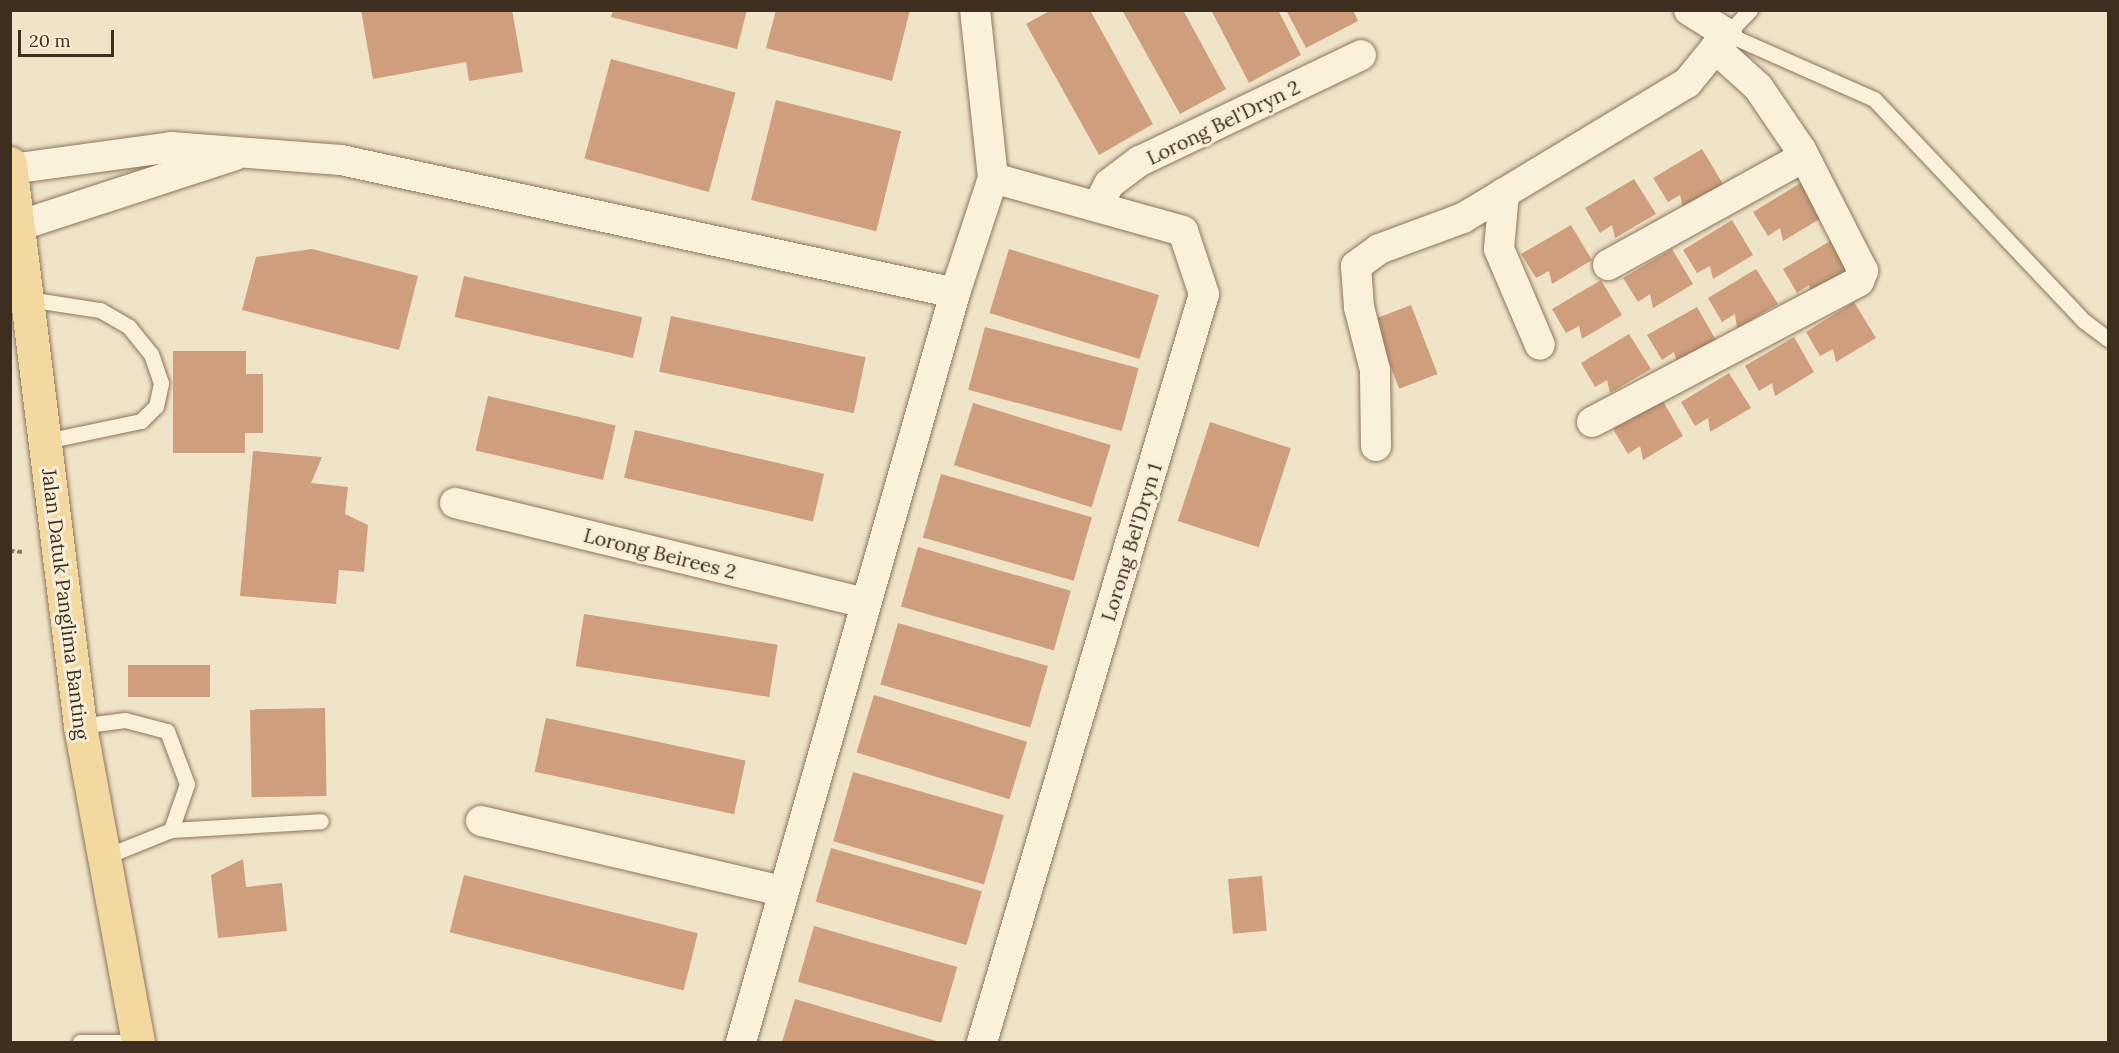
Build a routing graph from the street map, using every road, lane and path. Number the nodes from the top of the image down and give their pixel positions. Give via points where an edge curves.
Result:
1 (975, 10) edge
2 (1689, 10) edge
3 (1750, 10) edge
4 (1721, 41) junction
5 (1361, 55) dead end
6 (249, 150) junction
7 (1804, 157) junction
8 (10, 163) edge
9 (11, 169) edge
10 (993, 178) junction
11 (1504, 193) junction
12 (1098, 205) junction
13 (14, 226) edge
14 (1608, 265) dead end
15 (955, 293) junction
16 (28, 298) junction
17 (2109, 339) edge
18 (1540, 345) dead end
19 (1592, 422) dead end
20 (45, 441) junction
21 (1376, 446) dead end
22 (455, 503) dead end
23 (866, 603) junction
24 (80, 726) junction
25 (321, 821) dead end
26 (481, 821) dead end
27 (171, 830) junction
28 (104, 857) junction
29 (782, 891) junction
30 (80, 1042) edge
31 (119, 1042) edge
32 (138, 1042) edge
33 (741, 1042) edge
34 (982, 1042) edge

1 - 10 street
2 - 4 street
3 - 4 lane
4 - 7 street via 1758,87
4 - 11 street via 1687,83
4 - 17 lane via 1874,99 2084,321
5 - 12 street, Lorong Bel'Dryn 2 via 1140,161 1109,184
6 - 9 street via 171,147
6 - 13 street
6 - 15 street via 342,160
7 - 14 street
7 - 19 street via 1863,261 1859,281
8 - 9 main road, Jalan Datuk Panglima Banting
9 - 13 main road, Jalan Datuk Panglima Banting
10 - 12 street, Lorong Bel'Dryn 1
10 - 15 street
11 - 18 street via 1499,249
11 - 21 street via 1463,218 1379,249 1356,266 1359,307 1375,370
12 - 34 street, Lorong Bel'Dryn 1 via 1183,231 1204,294
13 - 16 main road, Jalan Datuk Panglima Banting
15 - 23 street
16 - 20 main road, Jalan Datuk Panglima Banting
16 - 20 lane via 100,310 129,327 151,354 161,383 156,406 141,421
20 - 24 main road, Jalan Datuk Panglima Banting
22 - 23 street, Lorong Beirees 2
23 - 29 street
24 - 27 lane via 124,720 167,731 187,784
24 - 28 main road, Jalan Datuk Panglima Banting
25 - 27 lane
26 - 29 street
27 - 28 lane
28 - 32 main road, Jalan Datuk Panglima Banting
29 - 33 street
30 - 31 lane

